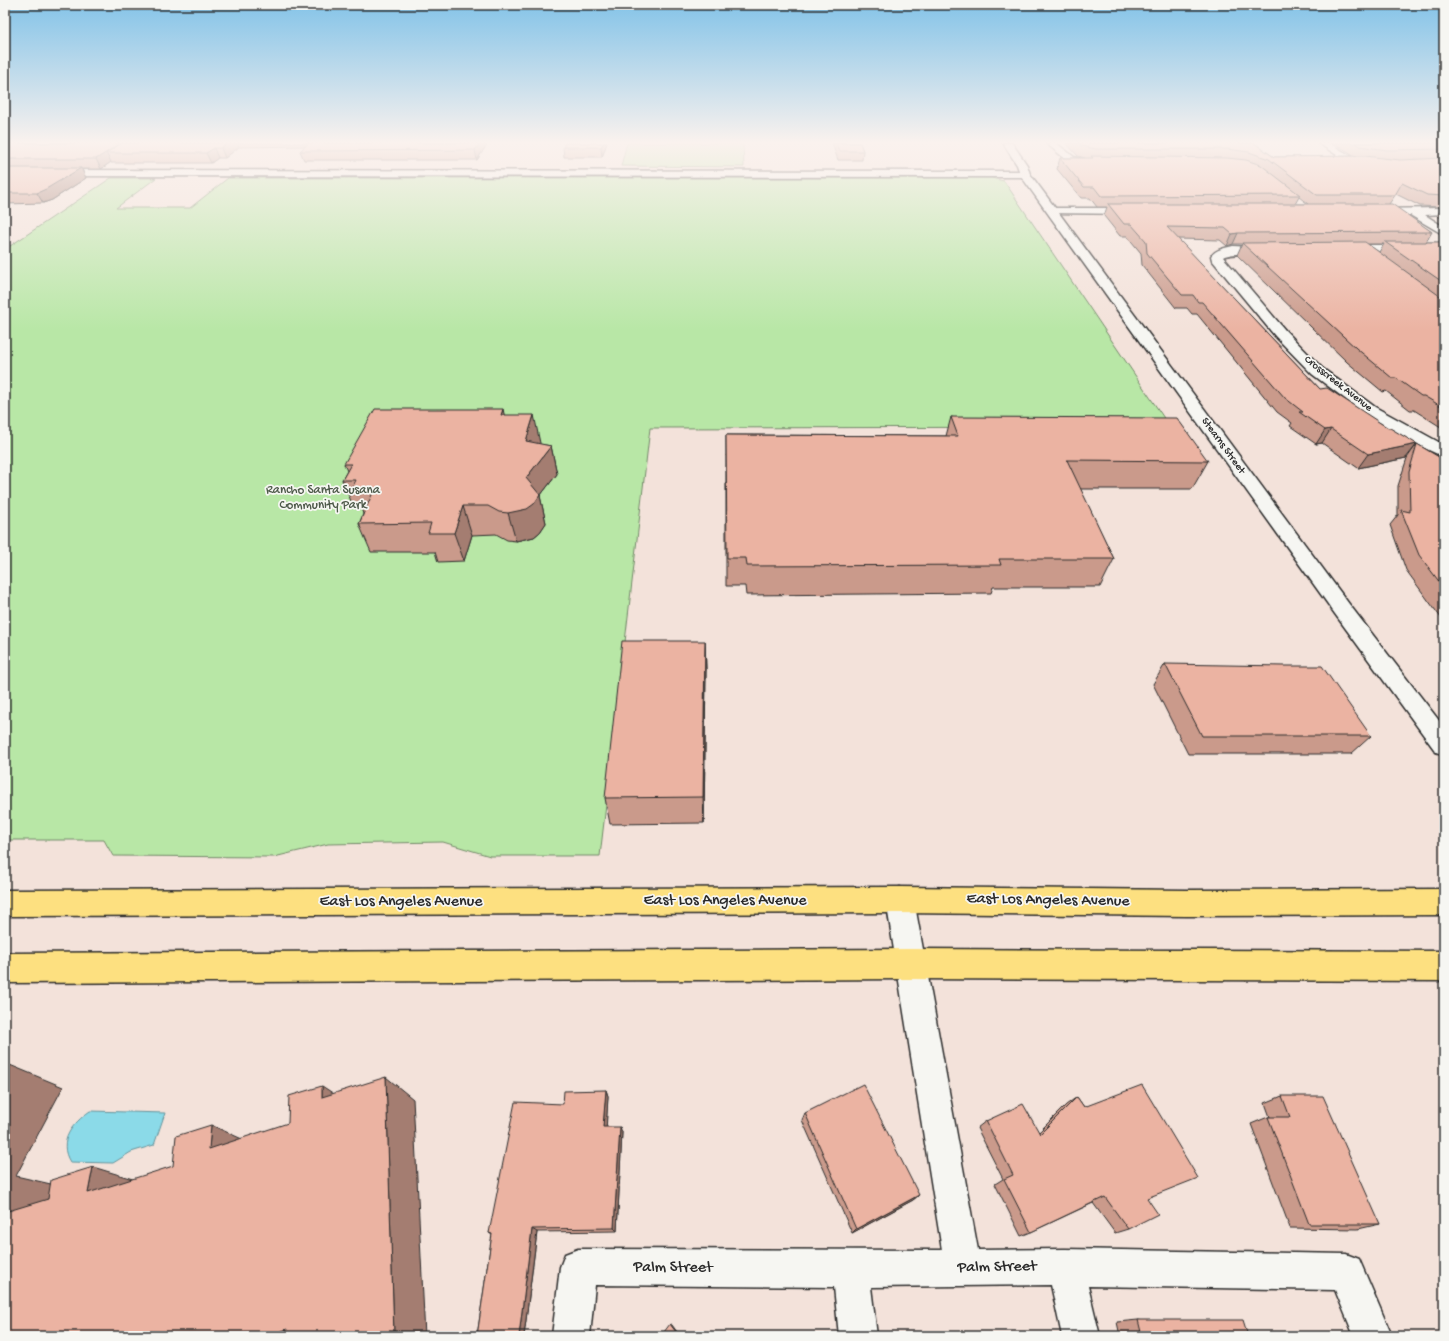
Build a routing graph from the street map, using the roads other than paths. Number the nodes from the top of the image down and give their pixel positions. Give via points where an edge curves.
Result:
1 (1049, 206) edge
2 (1053, 211) junction
3 (1444, 211) edge
4 (1145, 212) edge
5 (1365, 212) edge
6 (1412, 212) junction
7 (1444, 232) edge
8 (1336, 249) edge
9 (1360, 249) junction
10 (1444, 249) edge
11 (1280, 250) edge
12 (1380, 263) edge
13 (1444, 452) edge
14 (1444, 745) edge
15 (900, 900) junction
16 (1444, 902) edge
17 (7, 906) edge
18 (911, 964) junction
19 (1444, 966) edge
20 (5, 968) edge
21 (1065, 1267) junction
22 (963, 1268) junction
23 (851, 1269) junction
24 (571, 1336) edge
25 (858, 1336) edge
26 (1081, 1336) edge
27 (1373, 1336) edge

1 - 2 street, Stearns Street
2 - 4 street
2 - 14 street, Stearns Street
3 - 6 street
5 - 6 street
6 - 7 street
8 - 9 street
9 - 10 street
9 - 12 street
11 - 13 street, Crosscreek Avenue via 1233,250 1220,254 1217,258 1303,357 1336,385 1373,411
15 - 16 main road, East Los Angeles Avenue
15 - 17 main road, East Los Angeles Avenue
15 - 18 street
18 - 19 main road
18 - 20 main road
18 - 22 street
21 - 22 street, Palm Street
21 - 26 street
21 - 27 street, Palm Street via 1346,1272
22 - 23 street, Palm Street
23 - 24 street, Palm Street via 578,1267
23 - 25 street

